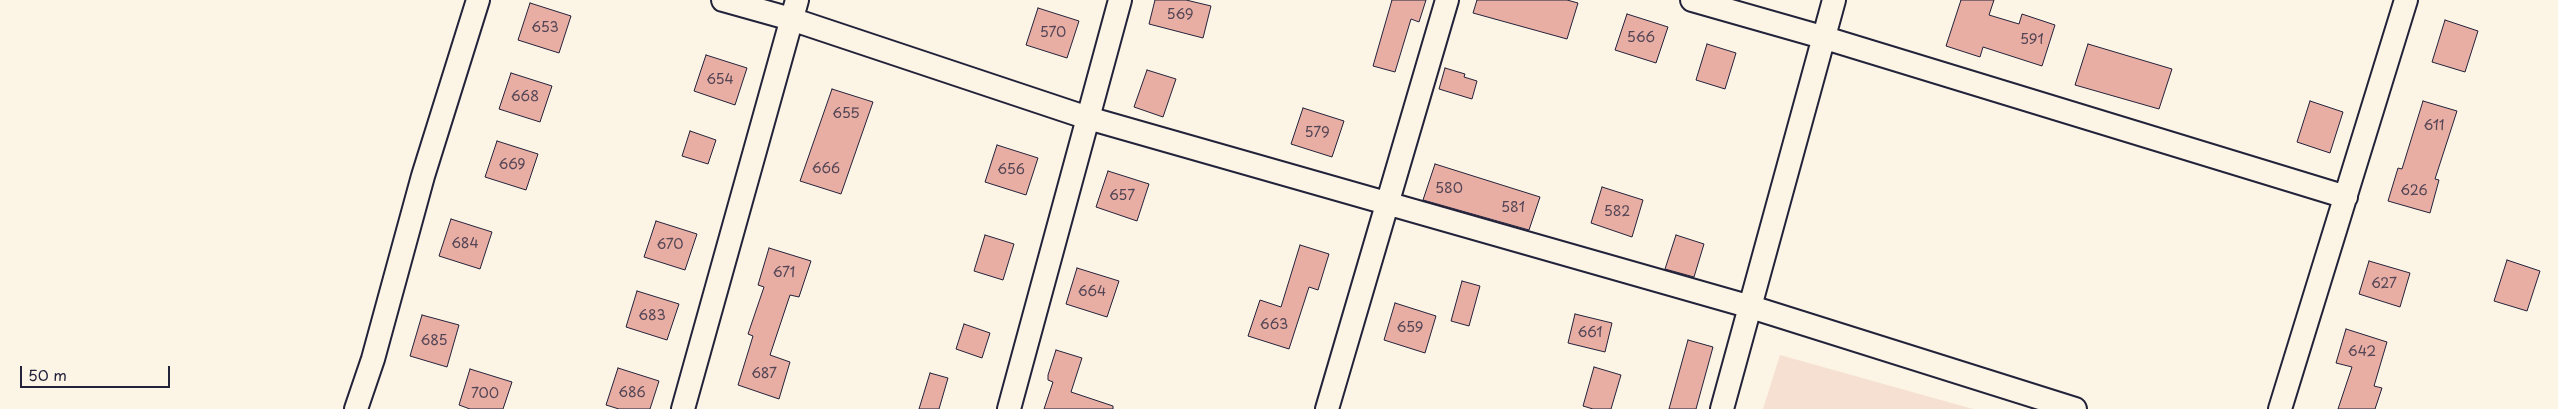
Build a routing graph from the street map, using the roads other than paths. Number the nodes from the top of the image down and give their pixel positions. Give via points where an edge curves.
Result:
1 (478, 0) edge
2 (723, 0) edge
3 (1120, 0) edge
4 (1447, 0) edge
5 (1692, 0) edge
6 (1834, 0) edge
7 (2406, 0) edge
8 (794, 9) edge
9 (1822, 37) junction
10 (1088, 118) junction
11 (2346, 197) junction
12 (1387, 203) junction
13 (1751, 307) junction
14 (356, 409) edge
15 (683, 409) edge
16 (1009, 409) edge
17 (1328, 409) edge
18 (1722, 409) edge
19 (2075, 409) edge
20 (2280, 409) edge

1 - 14 street
2 - 8 street
3 - 10 street
4 - 12 street
5 - 9 street
6 - 9 street
7 - 11 street
8 - 10 street
8 - 15 street
9 - 11 street
9 - 13 street
10 - 12 street
10 - 16 street
11 - 20 street
12 - 13 street
12 - 17 street
13 - 18 street
13 - 19 street

